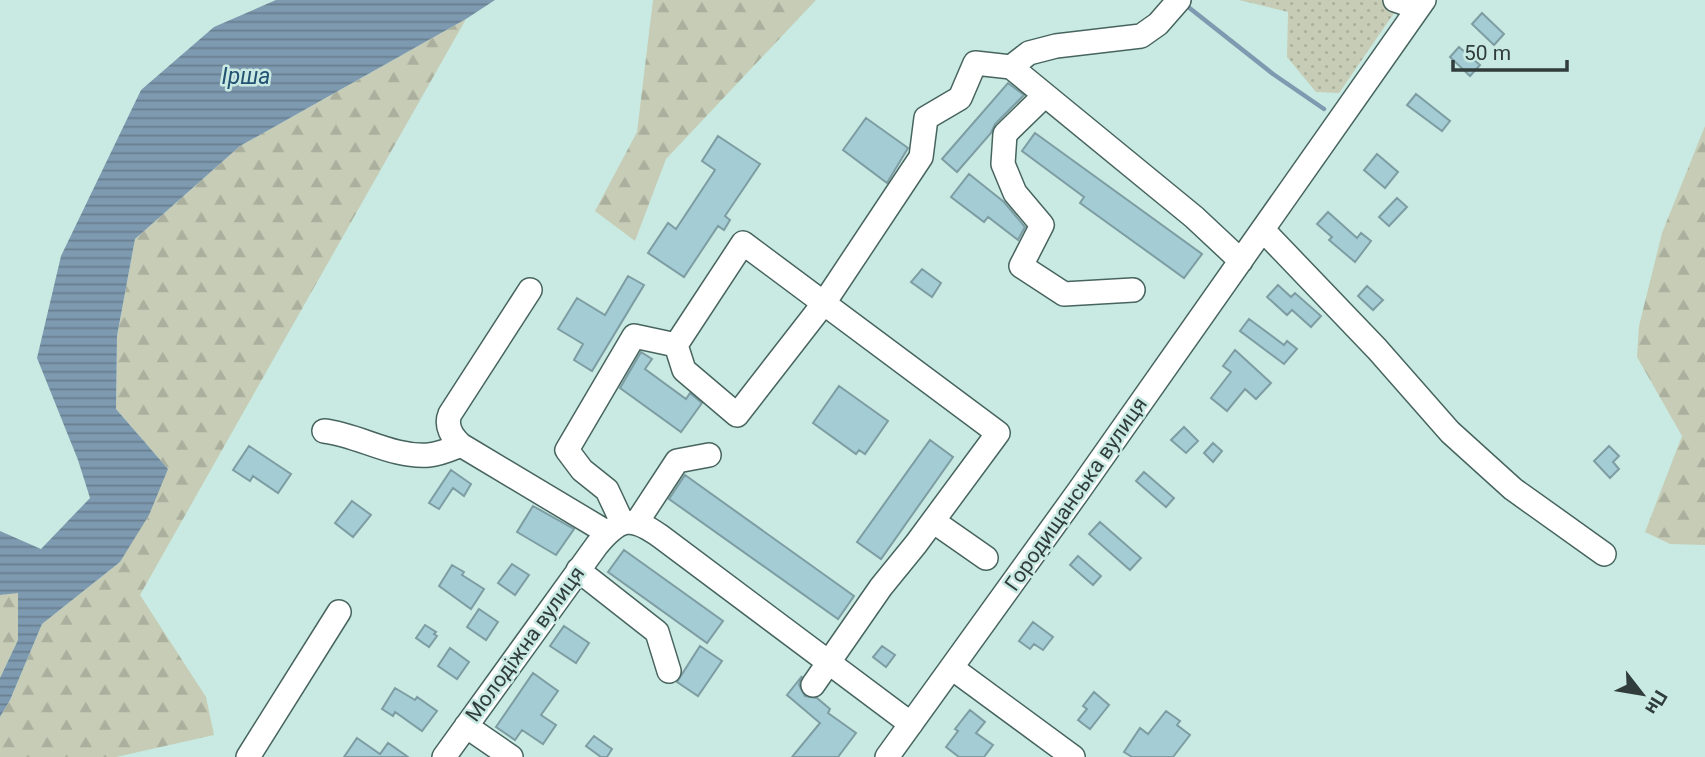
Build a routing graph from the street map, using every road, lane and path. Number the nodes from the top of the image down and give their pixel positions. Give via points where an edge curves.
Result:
1 (1179, 0) edge
2 (1395, 0) edge
3 (1421, 4) edge
4 (1011, 68) junction
5 (1045, 96) junction
6 (1263, 230) junction
7 (1241, 261) junction
8 (530, 290) dead end
9 (1133, 290) dead end
10 (824, 303) junction
11 (676, 345) junction
12 (324, 430) dead end
13 (461, 445) junction
14 (709, 455) dead end
15 (933, 521) junction
16 (622, 526) junction
17 (1604, 554) dead end
18 (986, 558) dead end
19 (578, 570) junction
20 (339, 612) dead end
21 (830, 663) junction
22 (952, 668) junction
23 (669, 671) dead end
24 (814, 685) dead end
25 (911, 724) junction
26 (467, 726) junction
27 (248, 757) edge
28 (444, 757) edge
29 (511, 757) edge
30 (887, 757) edge
31 (1073, 757) edge

1 - 4 street via 1141,36 1056,46 1030,53
2 - 3 street
3 - 6 street, Городищанська вулиця
4 - 5 street
4 - 10 street via 975,63 960,98 926,118 921,157
5 - 7 street
5 - 9 street via 1006,134 1003,164 1015,193 1042,225 1021,266 1064,294
6 - 7 street, Городищанська вулиця
6 - 17 street via 1450,432 1513,489
7 - 22 street, Городищанська вулиця
8 - 13 street via 450,414 449,429
10 - 11 street via 743,243
10 - 11 street via 737,415 684,370
10 - 15 street via 998,433
11 - 16 street via 634,335 567,450 582,470 607,490
12 - 13 street via 416,454 435,454
13 - 16 street
14 - 16 street, Молодіжна вулиця via 677,461
15 - 18 street
15 - 21 street
16 - 19 street, Молодіжна вулиця
16 - 21 street via 660,536
19 - 23 street via 657,632
19 - 26 street, Молодіжна вулиця
20 - 27 street
21 - 24 street
21 - 25 street
22 - 25 street, Городищанська вулиця
22 - 31 street
25 - 30 street, Городищанська вулиця
26 - 28 street, Молодіжна вулиця
26 - 29 street

